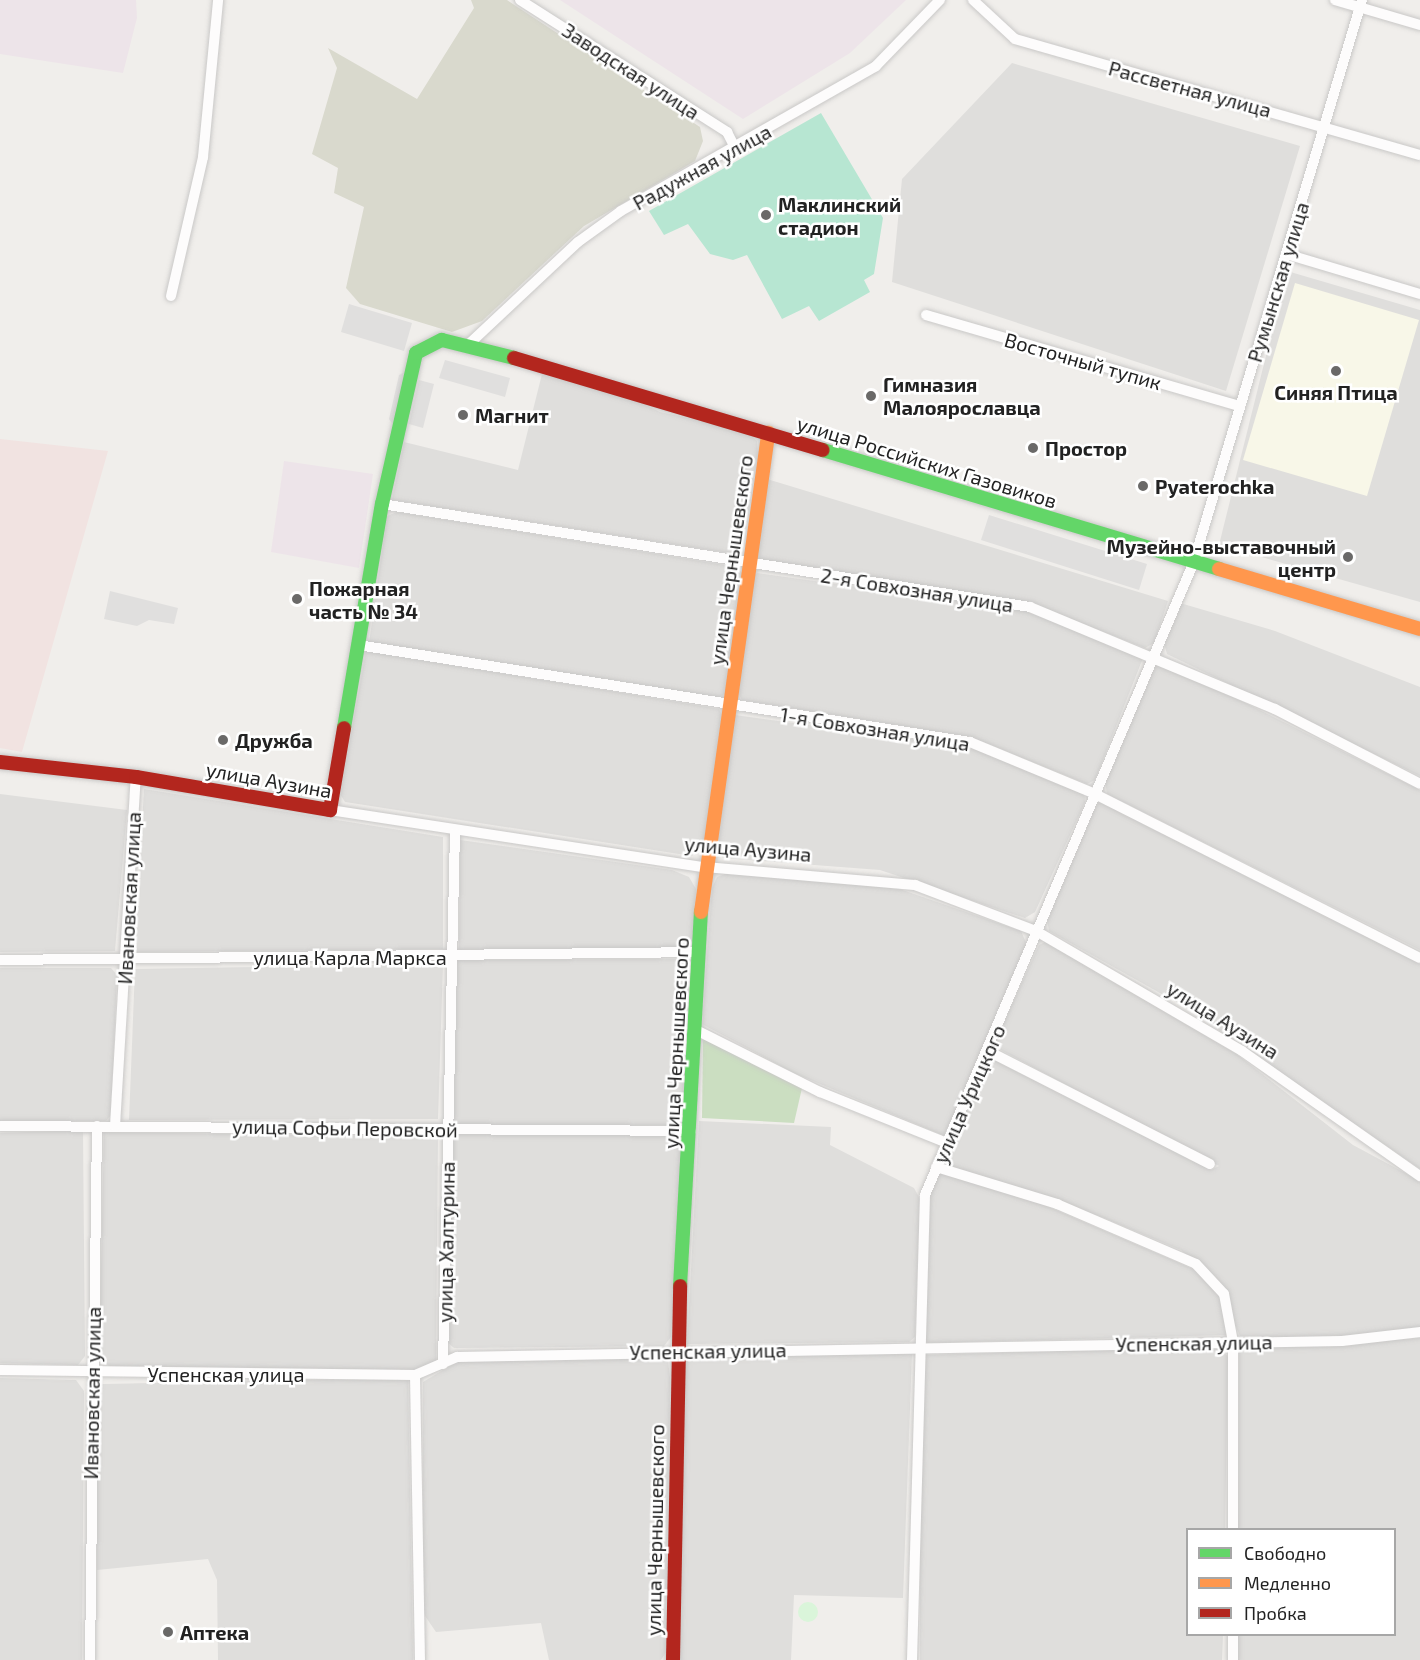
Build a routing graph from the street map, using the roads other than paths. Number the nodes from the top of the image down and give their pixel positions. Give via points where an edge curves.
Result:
1 (218, 0) edge
2 (520, 0) edge
3 (940, 0) edge
4 (973, 0) edge
5 (1335, 0) edge
6 (1361, 4) edge
7 (1420, 25) edge
8 (1326, 126) junction
9 (735, 148) junction
10 (1420, 155) edge
11 (1286, 254) junction
12 (1420, 294) edge
13 (171, 296) dead end
14 (926, 315) dead end
15 (469, 344) junction
16 (1240, 406) junction
17 (768, 433) junction
18 (382, 504) junction
19 (749, 563) junction
20 (1193, 564) junction
21 (1420, 629) edge
22 (358, 645) junction
23 (1154, 658) junction
24 (730, 707) junction
25 (0, 762) edge
26 (136, 777) junction
27 (1420, 784) edge
28 (1093, 793) junction
29 (330, 810) junction
30 (455, 833) junction
31 (704, 867) junction
32 (1036, 931) junction
33 (700, 952) junction
34 (453, 956) junction
35 (1420, 958) edge
36 (126, 959) junction
37 (0, 960) edge
38 (696, 1030) junction
39 (988, 1052) junction
40 (0, 1126) edge
41 (97, 1126) junction
42 (115, 1126) junction
43 (448, 1130) junction
44 (691, 1131) junction
45 (946, 1143) junction
46 (1210, 1164) dead end
47 (936, 1167) junction
48 (1420, 1176) edge
49 (1420, 1332) edge
50 (1233, 1342) junction
51 (918, 1348) junction
52 (676, 1351) junction
53 (443, 1364) junction
54 (0, 1370) edge
55 (91, 1373) junction
56 (415, 1375) junction
57 (1233, 1528) edge
58 (1233, 1636) edge
59 (90, 1660) edge
60 (420, 1660) edge
61 (673, 1660) edge
62 (912, 1660) edge
63 (1233, 1660) edge

1 - 13 street via 203,157
2 - 9 street, Заводская улица via 727,132
3 - 9 street, Радужная улица via 876,66
4 - 8 street, Рассветная улица via 1015,39
5 - 6 street
6 - 7 street
6 - 8 street, Румынская улица
8 - 10 street, Рассветная улица
8 - 11 street, Румынская улица
9 - 15 street, Радужная улица via 578,242
11 - 12 street
11 - 16 street, Румынская улица
14 - 16 street, Восточный тупик
15 - 17 main road, улица Российских Газовиков
15 - 18 main road, улица Российских Газовиков via 442,340 423,346 416,353
16 - 20 street, Румынская улица
17 - 19 main road, улица Чернышевского
17 - 20 main road, улица Российских Газовиков
18 - 19 street, 2-я Совхозная улица
18 - 22 main road
19 - 23 street, 2-я Совхозная улица via 1030,607
19 - 24 main road, улица Чернышевского
20 - 21 main road, улица Российских Газовиков
20 - 23 street, улица Урицкого
22 - 24 street, 1-я Совхозная улица
22 - 29 main road
23 - 27 street, 2-я Совхозная улица via 1275,709
23 - 28 street, улица Урицкого
24 - 28 street, 1-я Совхозная улица via 970,742
24 - 31 main road, улица Чернышевского
25 - 26 main road, улица Аузина
26 - 29 main road, улица Аузина
26 - 36 street, Ивановская улица
28 - 32 street, улица Урицкого
28 - 35 street, 1-я Совхозная улица
29 - 30 street, улица Аузина
30 - 31 street, улица Аузина
30 - 34 street, улица Халтурина
31 - 32 street, улица Аузина via 915,885
31 - 33 main road, улица Чернышевского
32 - 39 street, улица Урицкого
32 - 48 street, улица Аузина via 1242,1051
33 - 34 street, улица Карла Маркса
33 - 38 main road, улица Чернышевского
34 - 36 street, улица Карла Маркса
34 - 43 street, улица Халтурина
36 - 37 street, улица Карла Маркса
36 - 42 street, Ивановская улица
38 - 44 main road, улица Чернышевского
38 - 45 street via 820,1092
39 - 45 street, улица Урицкого
39 - 46 street
40 - 41 street, улица Софьи Перовской
41 - 42 street, улица Софьи Перовской
41 - 55 street, Ивановская улица
42 - 43 street, улица Софьи Перовской
43 - 44 street, улица Софьи Перовской
43 - 53 street, улица Халтурина
44 - 52 main road, улица Чернышевского
45 - 47 street, улица Урицкого
47 - 50 street via 1057,1204 1196,1264 1224,1294
47 - 51 street, улица Урицкого via 925,1196
49 - 50 street, Успенская улица via 1342,1341
50 - 51 street, Успенская улица
50 - 57 street
51 - 52 street, Успенская улица
51 - 62 street, улица Урицкого
52 - 53 street, Успенская улица via 457,1357
52 - 61 main road, улица Чернышевского
53 - 56 street, Успенская улица
54 - 55 street, Успенская улица
55 - 56 street, Успенская улица
55 - 59 street, Ивановская улица
56 - 60 street
58 - 63 street

